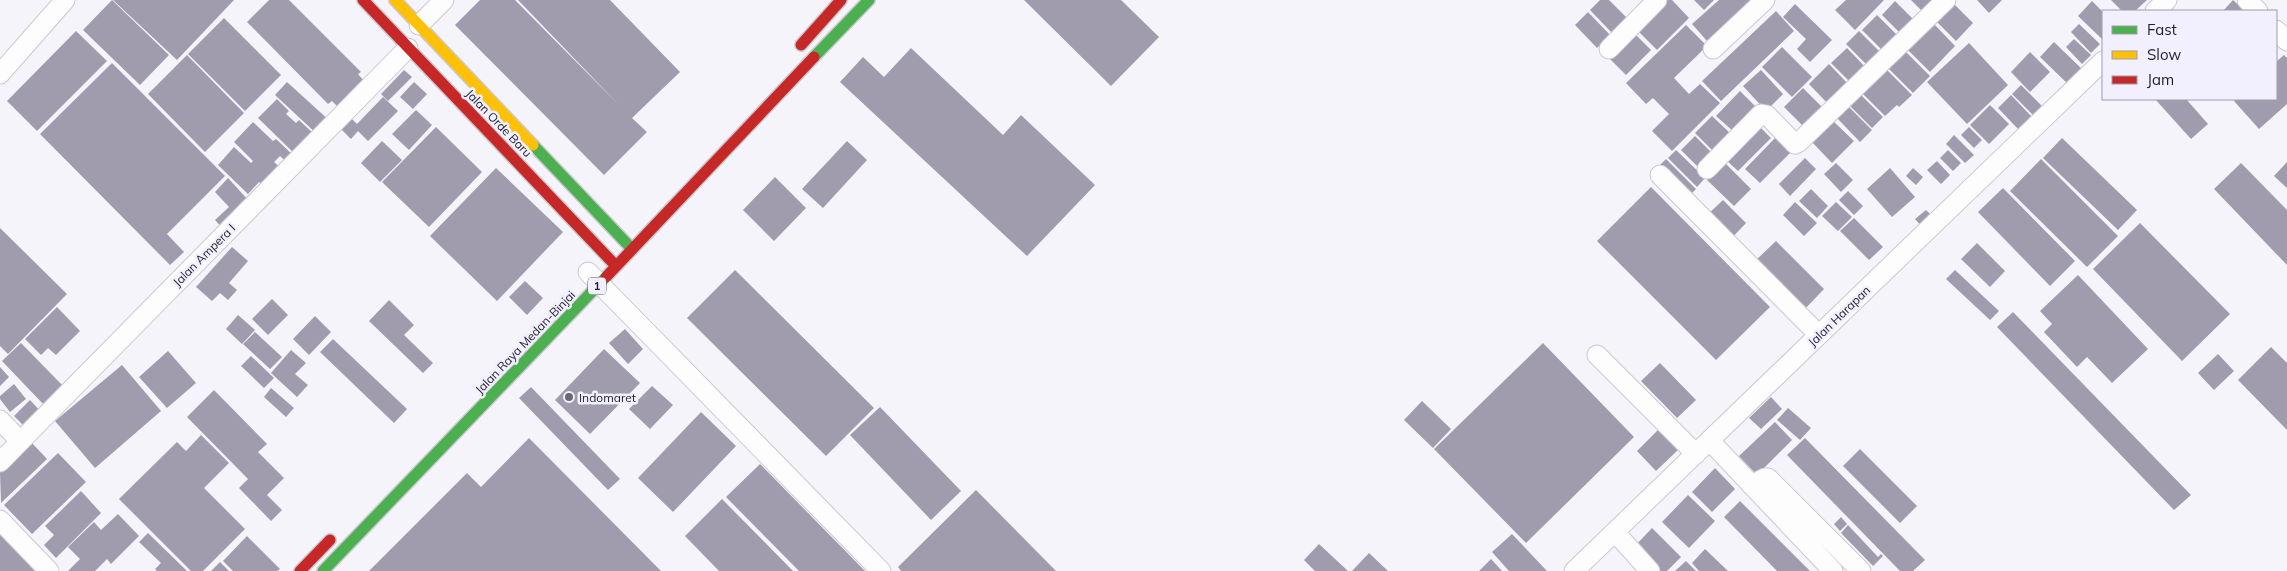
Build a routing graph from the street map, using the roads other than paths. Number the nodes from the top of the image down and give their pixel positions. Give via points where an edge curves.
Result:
1 (65, 0) edge
2 (363, 0) edge
3 (395, 0) edge
4 (444, 0) edge
5 (841, 0) edge
6 (868, 0) edge
7 (1657, 0) edge
8 (1765, 0) edge
9 (1946, 0) edge
10 (2167, 0) edge
11 (2247, 0) edge
12 (2156, 10) edge
13 (2257, 10) edge
14 (420, 25) junction
15 (2277, 31) edge
16 (2287, 41) edge
17 (408, 48) junction
18 (1608, 49) dead end
19 (1713, 49) dead end
20 (791, 57) dead end
21 (2102, 62) edge
22 (0, 74) edge
23 (1708, 169) dead end
24 (1660, 175) dead end
25 (624, 234) junction
26 (632, 249) junction
27 (616, 266) junction
28 (595, 269) junction
29 (1820, 335) junction
30 (1597, 355) dead end
31 (0, 420) edge
32 (20, 442) junction
33 (1703, 447) junction
34 (0, 462) edge
35 (1751, 485) junction
36 (0, 520) edge
37 (341, 529) dead end
38 (1615, 532) junction
39 (49, 571) edge
40 (300, 571) edge
41 (323, 571) edge
42 (880, 571) edge
43 (1574, 571) edge
44 (1650, 571) edge
45 (1833, 571) edge
46 (1861, 571) edge

1 - 22 street
2 - 17 main road, Jalan Orde Baru
3 - 14 main road, Jalan Orde Baru
4 - 14 street
5 - 20 main road
6 - 26 main road, Jalan Raya Medan-Binjai / 1
7 - 18 street
8 - 19 street
9 - 23 street via 1799,142 1795,144 1768,115 1761,114
10 - 12 street
11 - 13 street
14 - 25 main road, Jalan Orde Baru
15 - 16 street
17 - 28 main road, Jalan Orde Baru
17 - 32 street, Jalan Ampera I
21 - 29 street, Jalan Harapan
24 - 29 street
25 - 26 main road, Jalan Orde Baru
25 - 28 main road, Jalan Raya Medan-Binjai / 1
26 - 27 main road, Jalan Raya Medan-Binjai / 1
27 - 28 main road, Jalan Raya Medan-Binjai / 1
27 - 28 main road, Jalan Orde Baru
28 - 41 main road, Jalan Raya Medan-Binjai / 1
28 - 42 street
29 - 33 street, Jalan Harapan
30 - 33 street
31 - 32 street
32 - 34 street, Jalan Ampera I
33 - 35 street
33 - 38 street, Jalan Harapan
35 - 45 street
35 - 46 street via 1768,478
36 - 39 street
37 - 40 main road
38 - 43 street, Jalan Harapan
38 - 44 street

